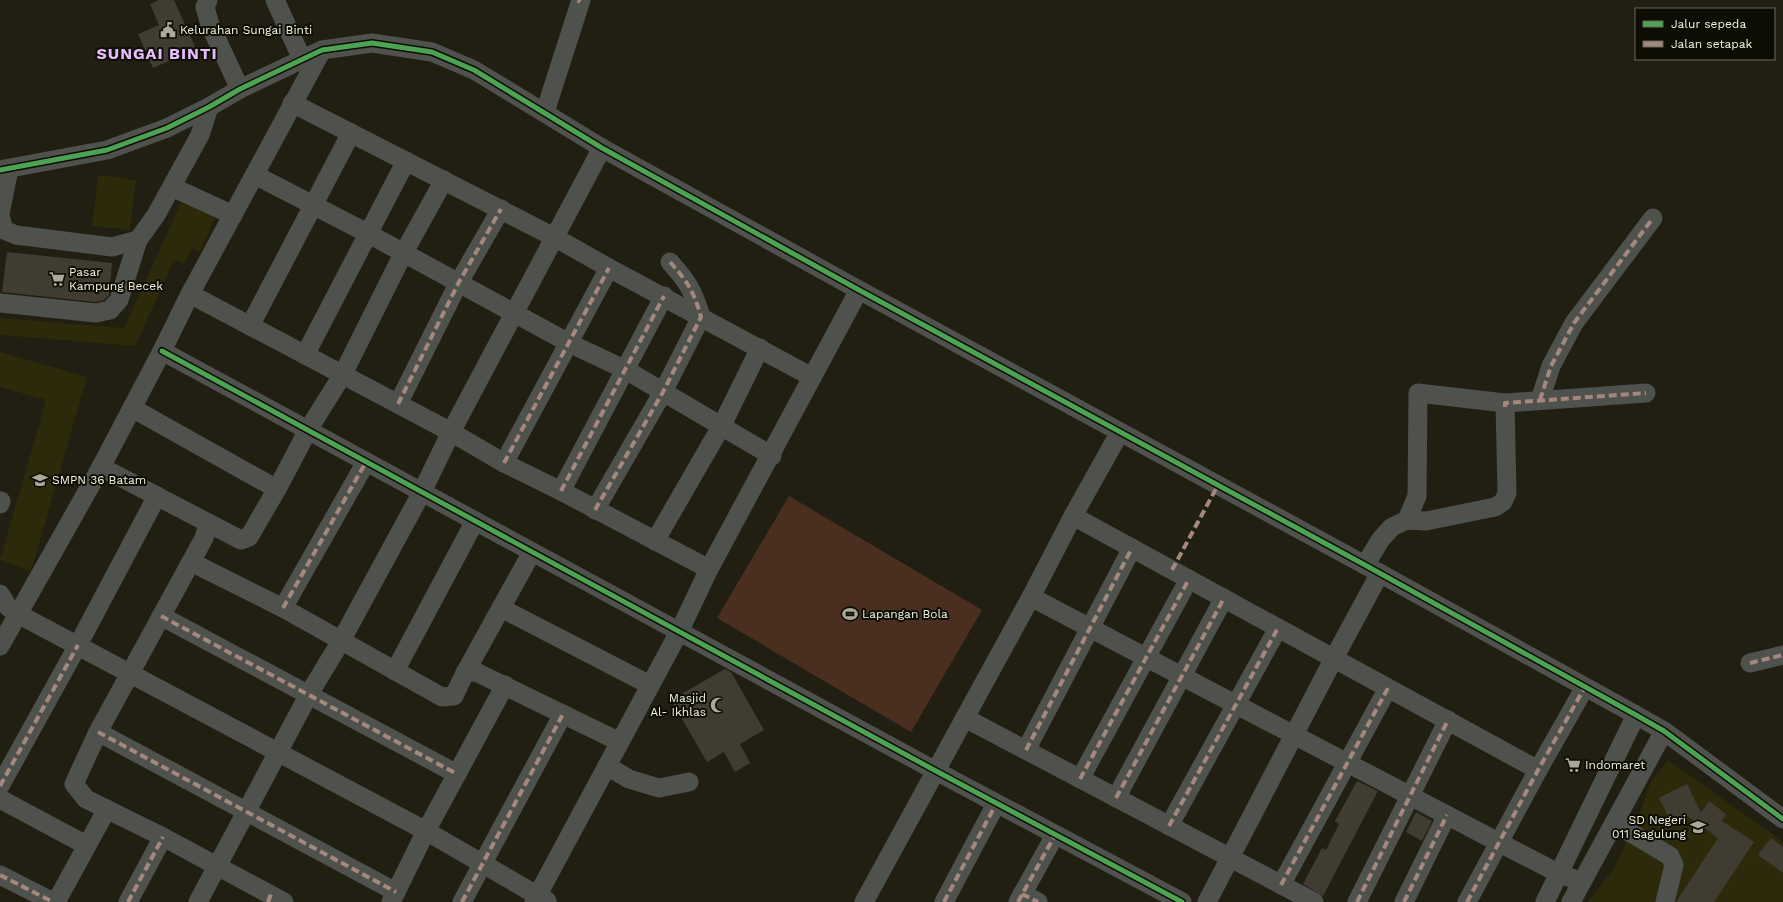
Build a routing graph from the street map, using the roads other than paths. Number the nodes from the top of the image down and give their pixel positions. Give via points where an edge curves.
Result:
1 (208, 0) edge
2 (275, 0) edge
3 (580, 1) edge
4 (322, 50) junction
5 (302, 59) junction
6 (240, 88) junction
7 (292, 103) junction
8 (209, 107) junction
9 (545, 112) junction
10 (350, 133) junction
11 (602, 148) junction
12 (406, 161) junction
13 (4, 169) edge
14 (255, 175) junction
15 (444, 180) junction
16 (172, 187) junction
17 (312, 204) junction
18 (501, 209) junction
19 (233, 215) junction
20 (1653, 218) dead end
21 (1, 226) edge
22 (369, 234) junction
23 (554, 237) junction
24 (138, 240) junction
25 (403, 254) junction
26 (670, 262) dead end
27 (609, 268) junction
28 (459, 282) junction
29 (859, 290) junction
30 (190, 294) junction
31 (664, 296) junction
32 (0, 302) edge
33 (514, 313) junction
34 (701, 317) junction
35 (250, 326) junction
36 (569, 343) junction
37 (760, 348) junction
38 (162, 352) junction
39 (305, 355) junction
40 (626, 370) junction
41 (343, 374) junction
42 (812, 377) junction
43 (663, 392) junction
44 (1646, 393) dead end
45 (1540, 400) junction
46 (1505, 403) junction
47 (398, 404) junction
48 (132, 408) junction
49 (722, 425) junction
50 (308, 430) junction
51 (450, 432) junction
52 (1120, 432) junction
53 (772, 456) junction
54 (366, 462) junction
55 (504, 463) junction
56 (101, 467) junction
57 (277, 490) junction
58 (561, 491) junction
59 (422, 492) junction
60 (157, 496) junction
61 (595, 510) junction
62 (1073, 516) junction
63 (1407, 520) junction
64 (476, 521) junction
65 (208, 524) junction
66 (655, 541) junction
67 (1132, 548) junction
68 (532, 552) junction
69 (191, 562) junction
70 (709, 569) junction
71 (1373, 569) junction
72 (1189, 579) junction
73 (0, 594) edge
74 (1031, 597) junction
75 (1224, 598) junction
76 (283, 608) junction
77 (500, 608) junction
78 (18, 614) junction
79 (161, 616) junction
80 (1091, 628) junction
81 (1278, 628) junction
82 (679, 632) junction
83 (341, 641) junction
84 (78, 645) junction
85 (0, 646) edge
86 (1783, 655) edge
87 (1147, 658) junction
88 (1334, 658) junction
89 (1750, 663) dead end
90 (395, 670) junction
91 (465, 673) junction
92 (131, 674) junction
93 (1182, 677) junction
94 (506, 685) junction
95 (650, 685) junction
96 (1585, 687) junction
97 (1388, 688) junction
98 (309, 694) junction
99 (1236, 705) junction
100 (563, 714) junction
101 (1636, 715) junction
102 (965, 718) junction
103 (1448, 720) junction
104 (1664, 731) junction
105 (98, 732) junction
106 (1295, 735) junction
107 (620, 742) junction
108 (1026, 750) junction
109 (278, 751) junction
110 (1348, 763) junction
111 (607, 766) junction
112 (1538, 770) junction
113 (936, 771) junction
114 (457, 774) junction
115 (1080, 779) junction
116 (689, 782) dead end
117 (0, 786) edge
118 (1411, 797) junction
119 (1116, 798) junction
120 (0, 799) edge
121 (1597, 799) junction
122 (996, 804) junction
123 (107, 809) junction
124 (247, 812) junction
125 (1447, 815) junction
126 (1617, 816) junction
127 (1783, 819) edge
128 (1169, 826) junction
129 (426, 831) junction
130 (1055, 835) junction
131 (163, 837) junction
132 (1500, 843) junction
133 (86, 845) junction
134 (1230, 858) junction
135 (482, 864) junction
136 (216, 867) junction
137 (1558, 873) junction
138 (0, 875) edge
139 (1582, 882) junction
140 (1281, 885) junction
141 (394, 897) edge
142 (274, 899) edge
143 (1026, 899) edge
144 (540, 900) edge
145 (54, 902) edge
146 (128, 902) edge
147 (198, 902) edge
148 (462, 902) edge
149 (864, 902) edge
150 (944, 902) edge
151 (1182, 902) edge
152 (1208, 902) edge
153 (1314, 902) edge
154 (1357, 902) edge
155 (1404, 902) edge
156 (1467, 902) edge
157 (1545, 902) edge
158 (1571, 902) edge
159 (1664, 902) edge

1 - 6 street via 205,8 210,25
2 - 5 street
3 - 9 street
4 - 5 street
4 - 7 street
4 - 9 street via 372,43 432,52 474,70
5 - 6 street
6 - 8 street
7 - 10 street
7 - 14 street
8 - 13 street via 167,128 107,150
8 - 16 street via 200,135
9 - 11 street
10 - 12 street
10 - 17 street
11 - 23 street
11 - 29 street
12 - 15 street
12 - 22 street
13 - 21 street
14 - 17 street
14 - 19 street
15 - 18 street
15 - 25 street
16 - 19 street
16 - 24 street
17 - 22 street
17 - 35 street
18 - 23 street
18 - 28 street
19 - 30 street
20 - 45 street via 1574,323 1551,366
21 - 24 street via 16,235 112,247
22 - 25 street
22 - 39 street
23 - 27 street
23 - 33 street
24 - 32 street via 119,300 110,310 96,313
25 - 28 street
25 - 41 street
26 - 34 street via 684,277 694,294
27 - 31 street
27 - 36 street
28 - 33 street
28 - 47 street
29 - 42 street
29 - 52 street
30 - 35 street
30 - 38 street
31 - 34 street
31 - 40 street
33 - 36 street
33 - 51 street
34 - 37 street
34 - 43 street
35 - 39 street
36 - 40 street
36 - 55 street
37 - 42 street
37 - 49 street
38 - 48 street
38 - 50 street
39 - 41 street
40 - 43 street
40 - 58 street
41 - 47 street
41 - 50 street
42 - 53 street
43 - 49 street
43 - 61 street
44 - 45 street
45 - 46 street
46 - 63 street via 1507,493 1503,502 1495,507 1426,521
46 - 63 street via 1418,393 1417,496
47 - 51 street
48 - 56 street
48 - 57 street
49 - 53 street
49 - 66 street
50 - 54 street
50 - 57 street
51 - 55 street
51 - 59 street
52 - 62 street
52 - 71 street
53 - 70 street
54 - 59 street
54 - 76 street
55 - 58 street
56 - 60 street
56 - 78 street
57 - 65 street via 249,537 241,540
58 - 61 street
59 - 64 street
59 - 83 street
60 - 65 street
60 - 84 street
61 - 66 street
62 - 67 street
62 - 74 street
63 - 71 street via 1392,528 1381,539
64 - 68 street
64 - 90 street
65 - 69 street via 204,538
66 - 70 street
67 - 72 street
67 - 80 street
68 - 77 street
68 - 82 street
69 - 76 street
69 - 79 street
70 - 82 street
71 - 88 street
71 - 96 street
72 - 75 street
72 - 87 street
73 - 78 street via 8,607
74 - 80 street
74 - 102 street
75 - 81 street
75 - 93 street
76 - 83 street
77 - 91 street
77 - 95 street
78 - 84 street
78 - 85 street
79 - 92 street
79 - 98 street
80 - 87 street
80 - 108 street
81 - 88 street
81 - 99 street
82 - 95 street
82 - 113 street
83 - 90 street
83 - 98 street
84 - 92 street
84 - 117 street
86 - 89 street
87 - 93 street
87 - 115 street
88 - 97 street
88 - 106 street
90 - 91 street via 442,697 454,696
91 - 94 street via 476,672
92 - 105 street
92 - 109 street
93 - 99 street
93 - 119 street
94 - 100 street
94 - 114 street
95 - 107 street
96 - 101 street
96 - 112 street
97 - 103 street
97 - 110 street
98 - 109 street
98 - 114 street
99 - 106 street
99 - 128 street
100 - 107 street
100 - 135 street
101 - 104 street
101 - 121 street
102 - 108 street
102 - 113 street
103 - 112 street
103 - 118 street
104 - 126 street
104 - 127 street
105 - 123 street via 74,784 86,799
105 - 124 street
106 - 110 street
106 - 134 street
107 - 111 street
108 - 115 street
109 - 124 street
109 - 129 street
110 - 118 street
110 - 140 street
111 - 116 street via 630,779 659,788
111 - 144 street
112 - 132 street
113 - 122 street
113 - 149 street
114 - 129 street
115 - 119 street
118 - 125 street
118 - 154 street
119 - 128 street
120 - 133 street
121 - 126 street
121 - 137 street
122 - 130 street
122 - 150 street
123 - 131 street
123 - 133 street
124 - 136 street
124 - 141 street
125 - 132 street
125 - 155 street
126 - 139 street
126 - 159 street via 1670,856 1674,865
128 - 134 street
129 - 135 street
129 - 141 street
130 - 143 street
130 - 151 street
131 - 136 street
131 - 146 street
132 - 137 street
132 - 156 street
133 - 145 street
134 - 140 street
134 - 152 street
135 - 144 street
135 - 148 street
136 - 142 street
136 - 147 street
137 - 139 street
137 - 157 street
138 - 145 street
139 - 158 street
140 - 153 street

